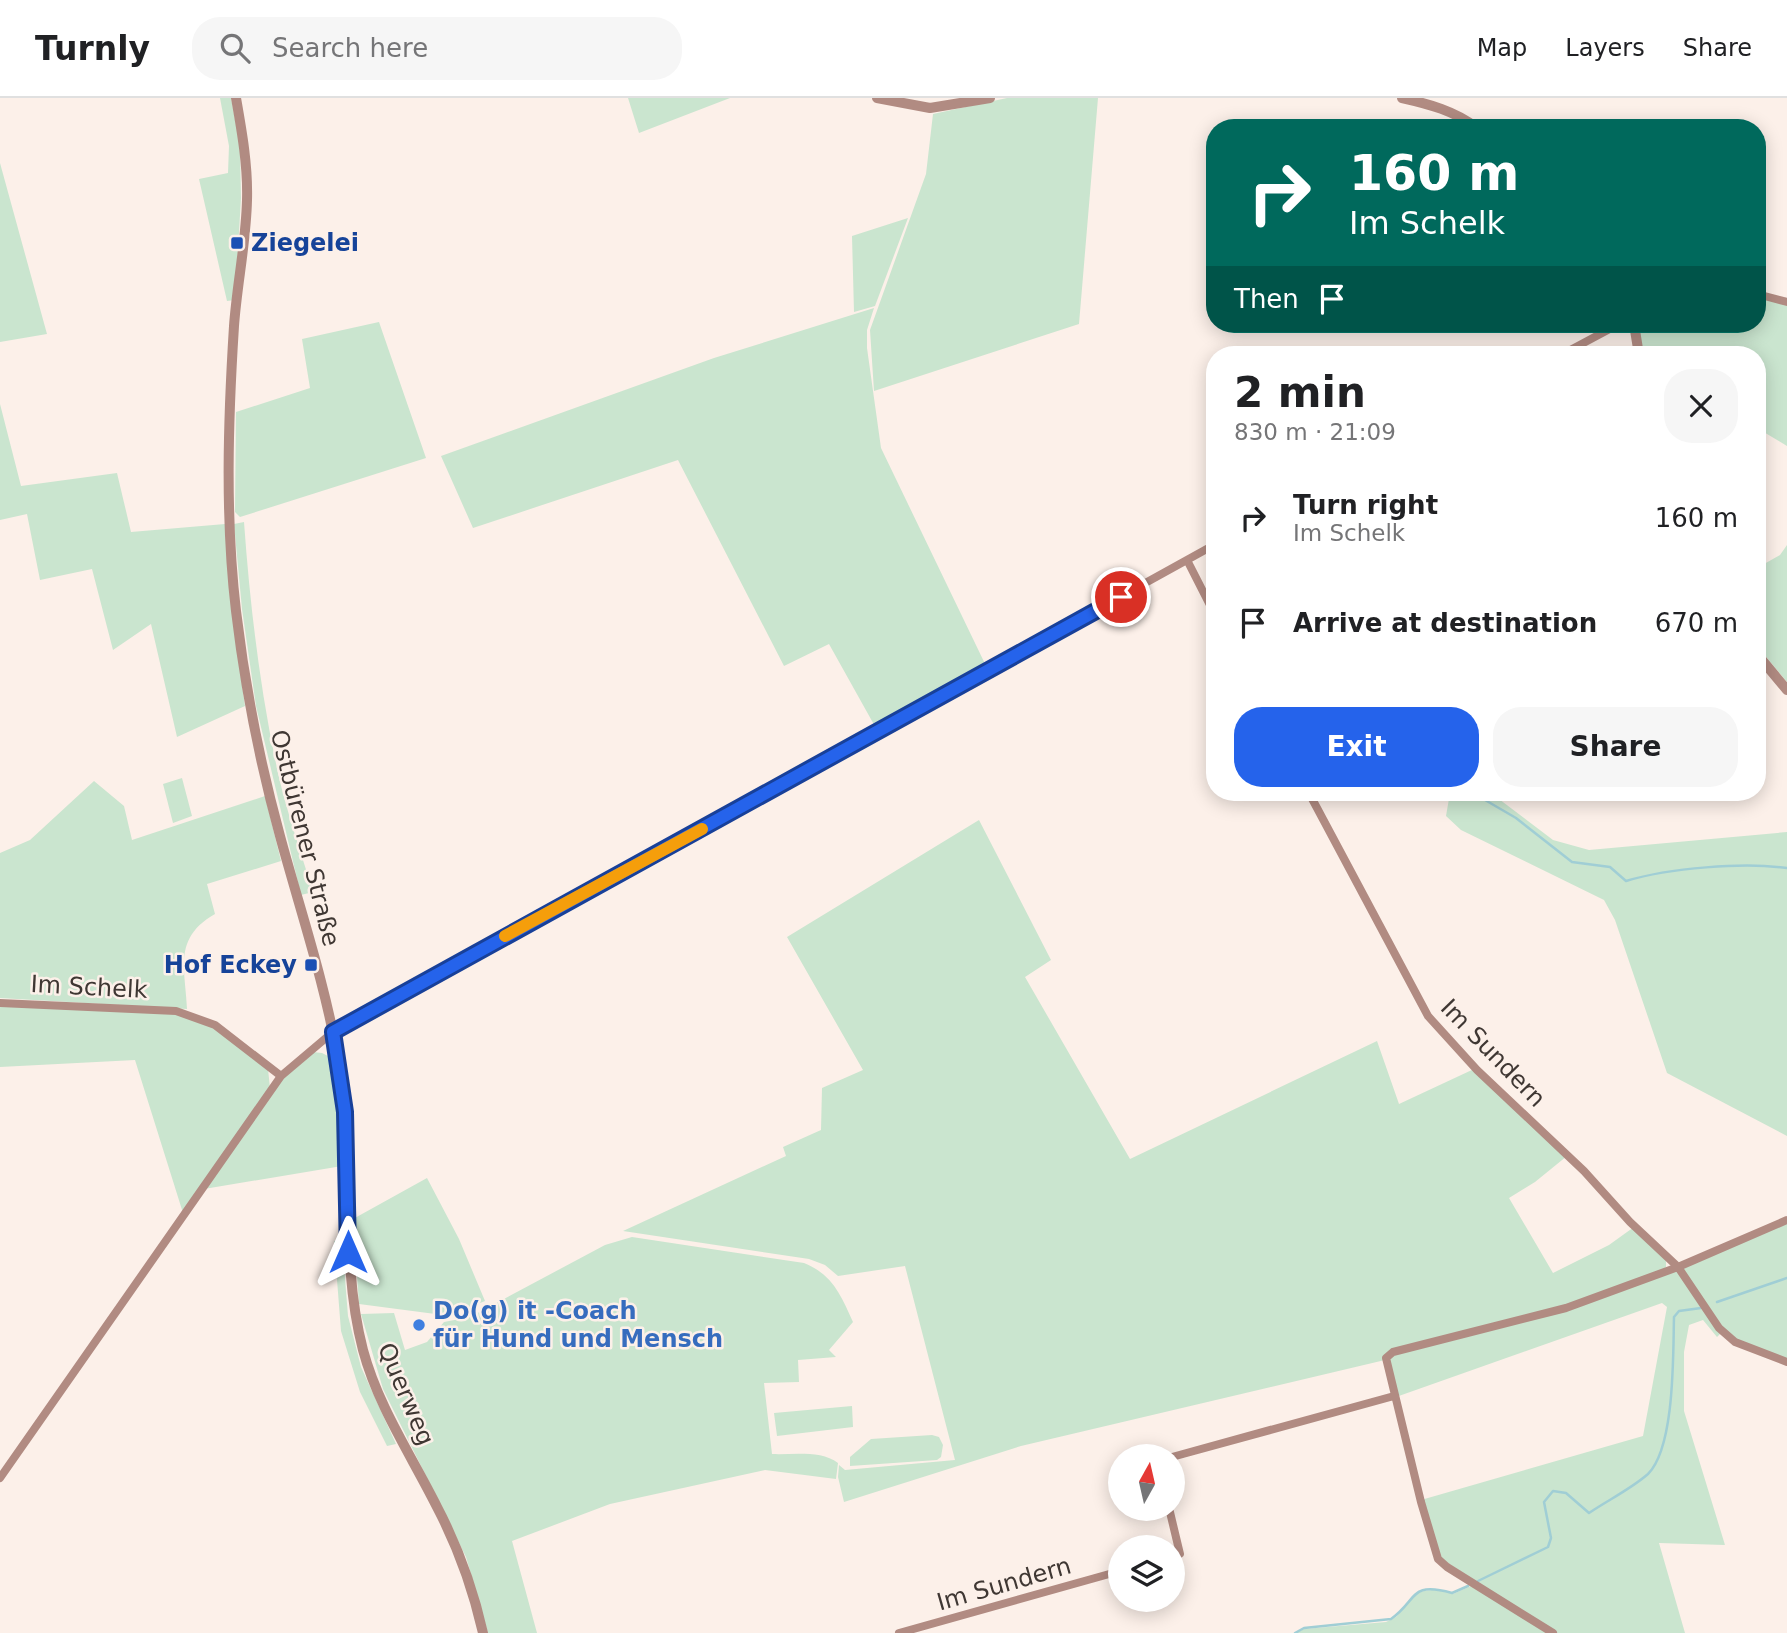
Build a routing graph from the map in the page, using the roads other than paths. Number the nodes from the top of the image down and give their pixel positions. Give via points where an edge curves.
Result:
1 (236, 98) edge
2 (877, 98) edge
3 (990, 98) edge
4 (1402, 98) edge
5 (1465, 119) edge
6 (1766, 296) edge
7 (1787, 302) edge
8 (1602, 333) edge
9 (1578, 346) edge
10 (1206, 549) edge
11 (1187, 560) junction
12 (1206, 597) edge
13 (1766, 665) edge
14 (1787, 690) edge
15 (1313, 801) edge
16 (0, 1003) edge
17 (333, 1032) junction
18 (281, 1076) junction
19 (1787, 1220) edge
20 (1678, 1267) junction
21 (1787, 1362) edge
22 (1394, 1396) junction
23 (1185, 1453) edge
24 (0, 1478) edge
25 (1108, 1574) edge
26 (483, 1633) edge
27 (899, 1633) edge
28 (1553, 1633) edge

1 - 17 street, Ostbürener Straße via 247,198 230,413 229,503 236,610 250,707
2 - 3 street via 930,108
4 - 5 street
6 - 7 street
8 - 9 street
10 - 11 street
11 - 12 street
11 - 17 street
13 - 14 street
15 - 20 street, Im Sundern via 1427,1016
16 - 18 street, Im Schelk via 176,1011 215,1025
17 - 18 street
17 - 26 street, Querweg via 345,1112 350,1286 363,1353 396,1431 449,1530
18 - 24 street
19 - 20 street
20 - 21 street, Im Sundern via 1719,1328 1735,1342
20 - 22 street via 1566,1308 1393,1352 1385,1358
22 - 23 street
22 - 28 street via 1438,1559
25 - 27 street, Im Sundern

